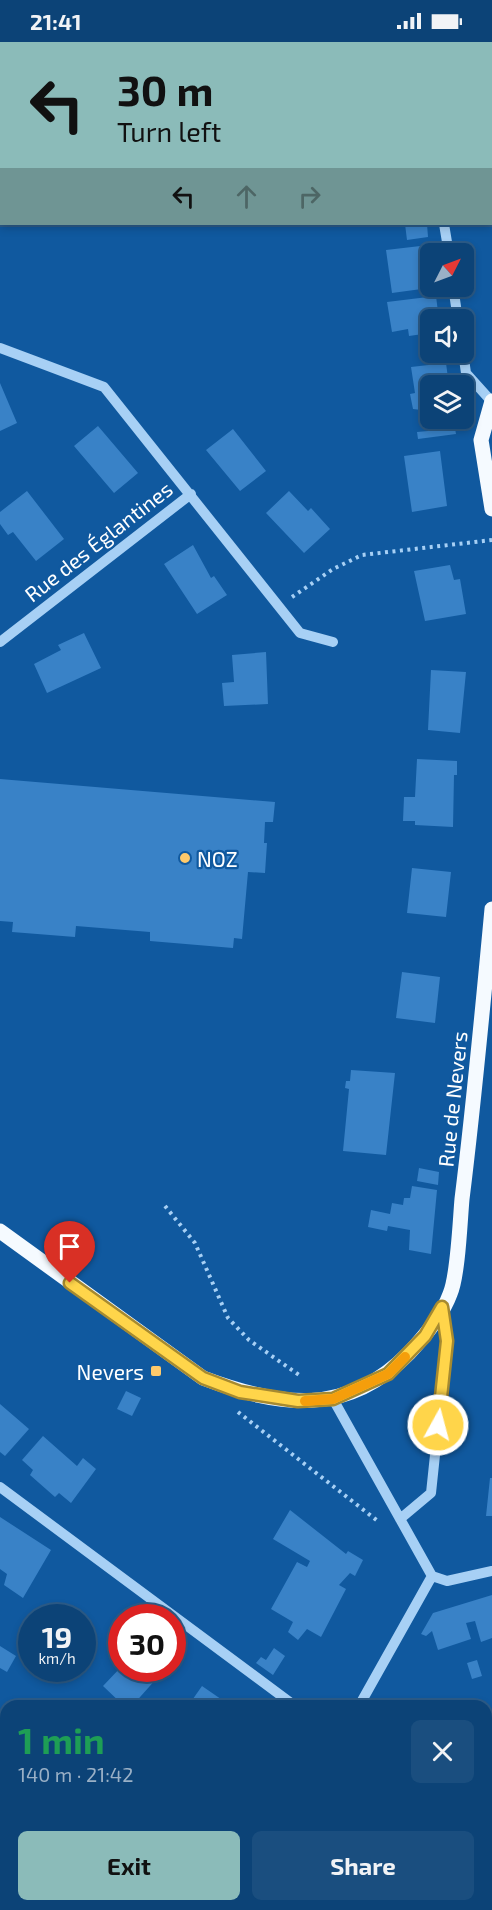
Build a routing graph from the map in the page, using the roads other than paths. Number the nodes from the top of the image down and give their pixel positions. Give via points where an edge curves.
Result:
1 (444, 225) edge
2 (447, 243) edge
3 (0, 348) edge
4 (464, 363) edge
5 (492, 401) edge
6 (191, 494) junction
7 (492, 509) edge
8 (0, 642) edge
9 (333, 642) dead end
10 (492, 909) edge
11 (0, 1231) edge
12 (442, 1307) junction
13 (333, 1399) junction
14 (0, 1488) edge
15 (400, 1519) junction
16 (492, 1571) edge
17 (432, 1576) junction
18 (287, 1700) edge
19 (362, 1700) edge

1 - 2 street
3 - 6 street, Rue des Églantines via 104,387
4 - 5 street via 466,374
5 - 7 main road via 481,440
6 - 8 street, Rue des Églantines
6 - 9 street, Rue des Églantines via 300,633
10 - 12 main road, Rue de Nevers via 475,1098 451,1293
11 - 13 main road via 203,1378 240,1392 276,1399
12 - 13 main road via 425,1336 388,1374
12 - 15 street via 447,1341 431,1492
13 - 15 street
14 - 18 street
15 - 17 street
16 - 17 street via 447,1581
17 - 19 street

